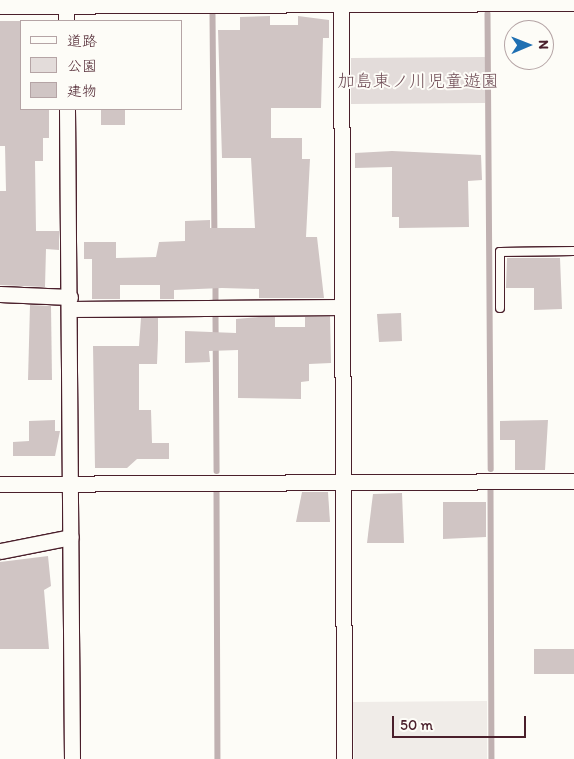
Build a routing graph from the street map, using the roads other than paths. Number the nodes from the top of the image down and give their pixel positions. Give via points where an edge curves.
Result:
1 (340, 2) edge
2 (66, 3) edge
3 (574, 3) edge
4 (0, 6) edge
5 (66, 20) edge
6 (67, 110) edge
7 (574, 251) edge
8 (0, 294) edge
9 (70, 303) junction
10 (342, 307) junction
11 (500, 308) dead end
12 (574, 481) edge
13 (343, 482) junction
14 (72, 483) junction
15 (0, 484) edge
16 (71, 537) junction
17 (0, 550) edge
18 (72, 759) edge
19 (344, 759) edge

1 - 2 street
1 - 3 street
1 - 10 street
2 - 4 street
2 - 5 street
6 - 9 street
7 - 11 lane via 500,252
8 - 9 street
9 - 10 street
9 - 14 street
10 - 13 street
12 - 13 street
13 - 14 street
13 - 19 street
14 - 15 street
14 - 16 street
16 - 17 street
16 - 18 street

